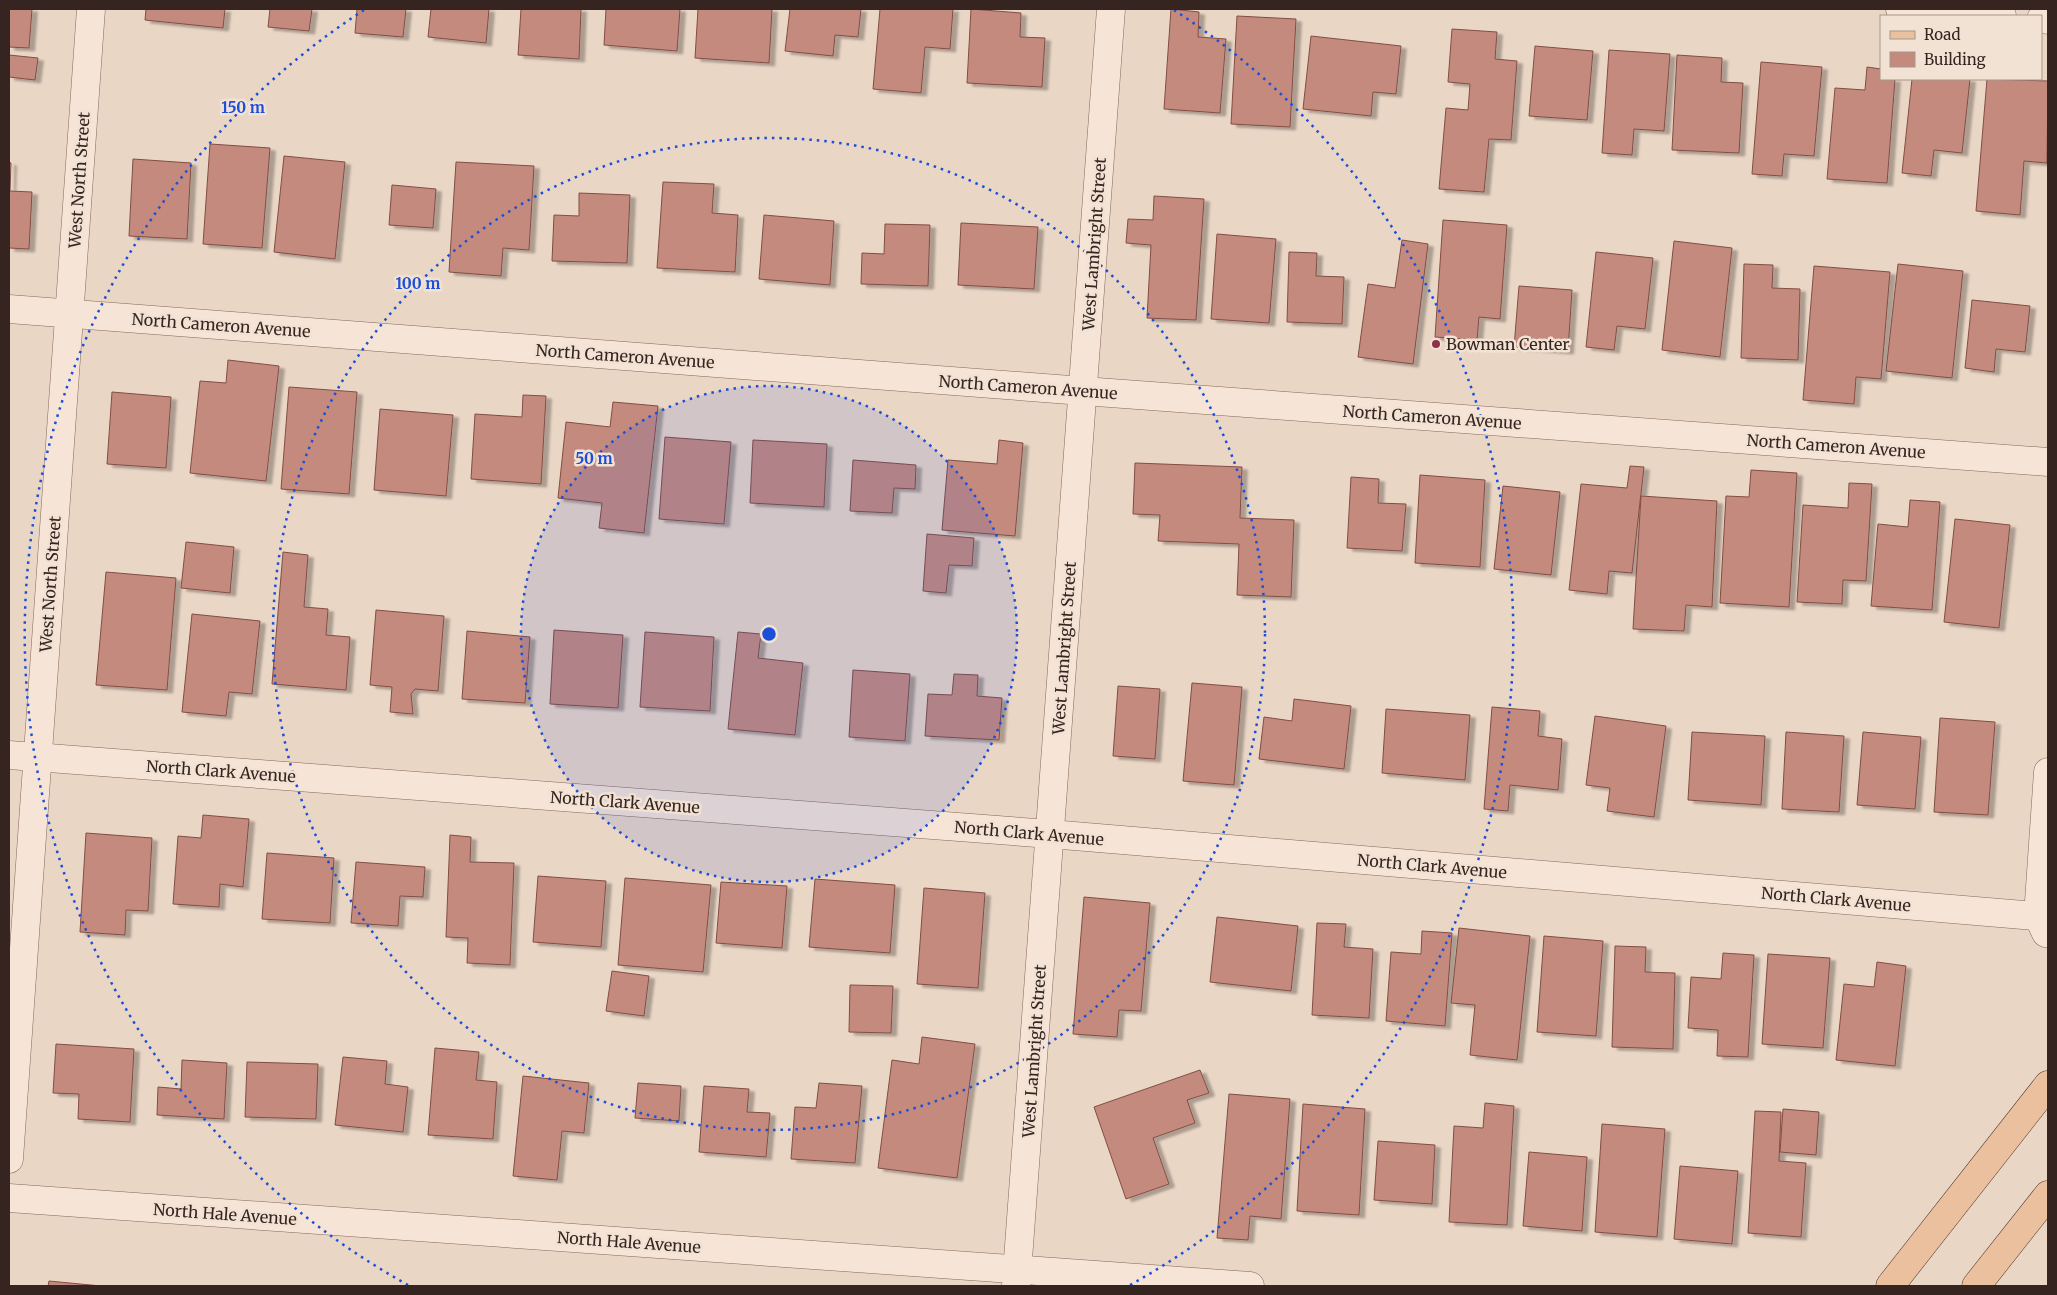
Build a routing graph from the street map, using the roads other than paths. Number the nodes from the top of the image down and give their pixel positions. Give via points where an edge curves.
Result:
1 (91, 9) edge
2 (1111, 9) edge
3 (1900, 9) edge
4 (1987, 15) edge
5 (9, 309) edge
6 (70, 313) junction
7 (1083, 391) junction
8 (2048, 462) edge
9 (9, 755) edge
10 (37, 757) junction
11 (2048, 772) edge
12 (1050, 834) junction
13 (2045, 923) edge
14 (2048, 1085) edge
15 (9, 1159) edge
16 (2048, 1194) edge
17 (9, 1198) edge
18 (1017, 1278) edge
19 (1250, 1286) edge
20 (1890, 1286) edge
21 (1976, 1286) edge

1 - 6 street, West North Street
2 - 7 street, West Lambright Street
3 - 4 street
5 - 6 street, North Cameron Avenue
6 - 7 street, North Cameron Avenue
6 - 10 street, West North Street
7 - 8 street, North Cameron Avenue
7 - 12 street, West Lambright Street
9 - 10 street, North Clark Avenue
10 - 12 street, North Clark Avenue
10 - 15 street, West North Street
11 - 13 street
12 - 13 street, North Clark Avenue
12 - 18 street, West Lambright Street
14 - 20 main road
16 - 21 main road
17 - 18 street, North Hale Avenue
18 - 19 street, North Hale Avenue

